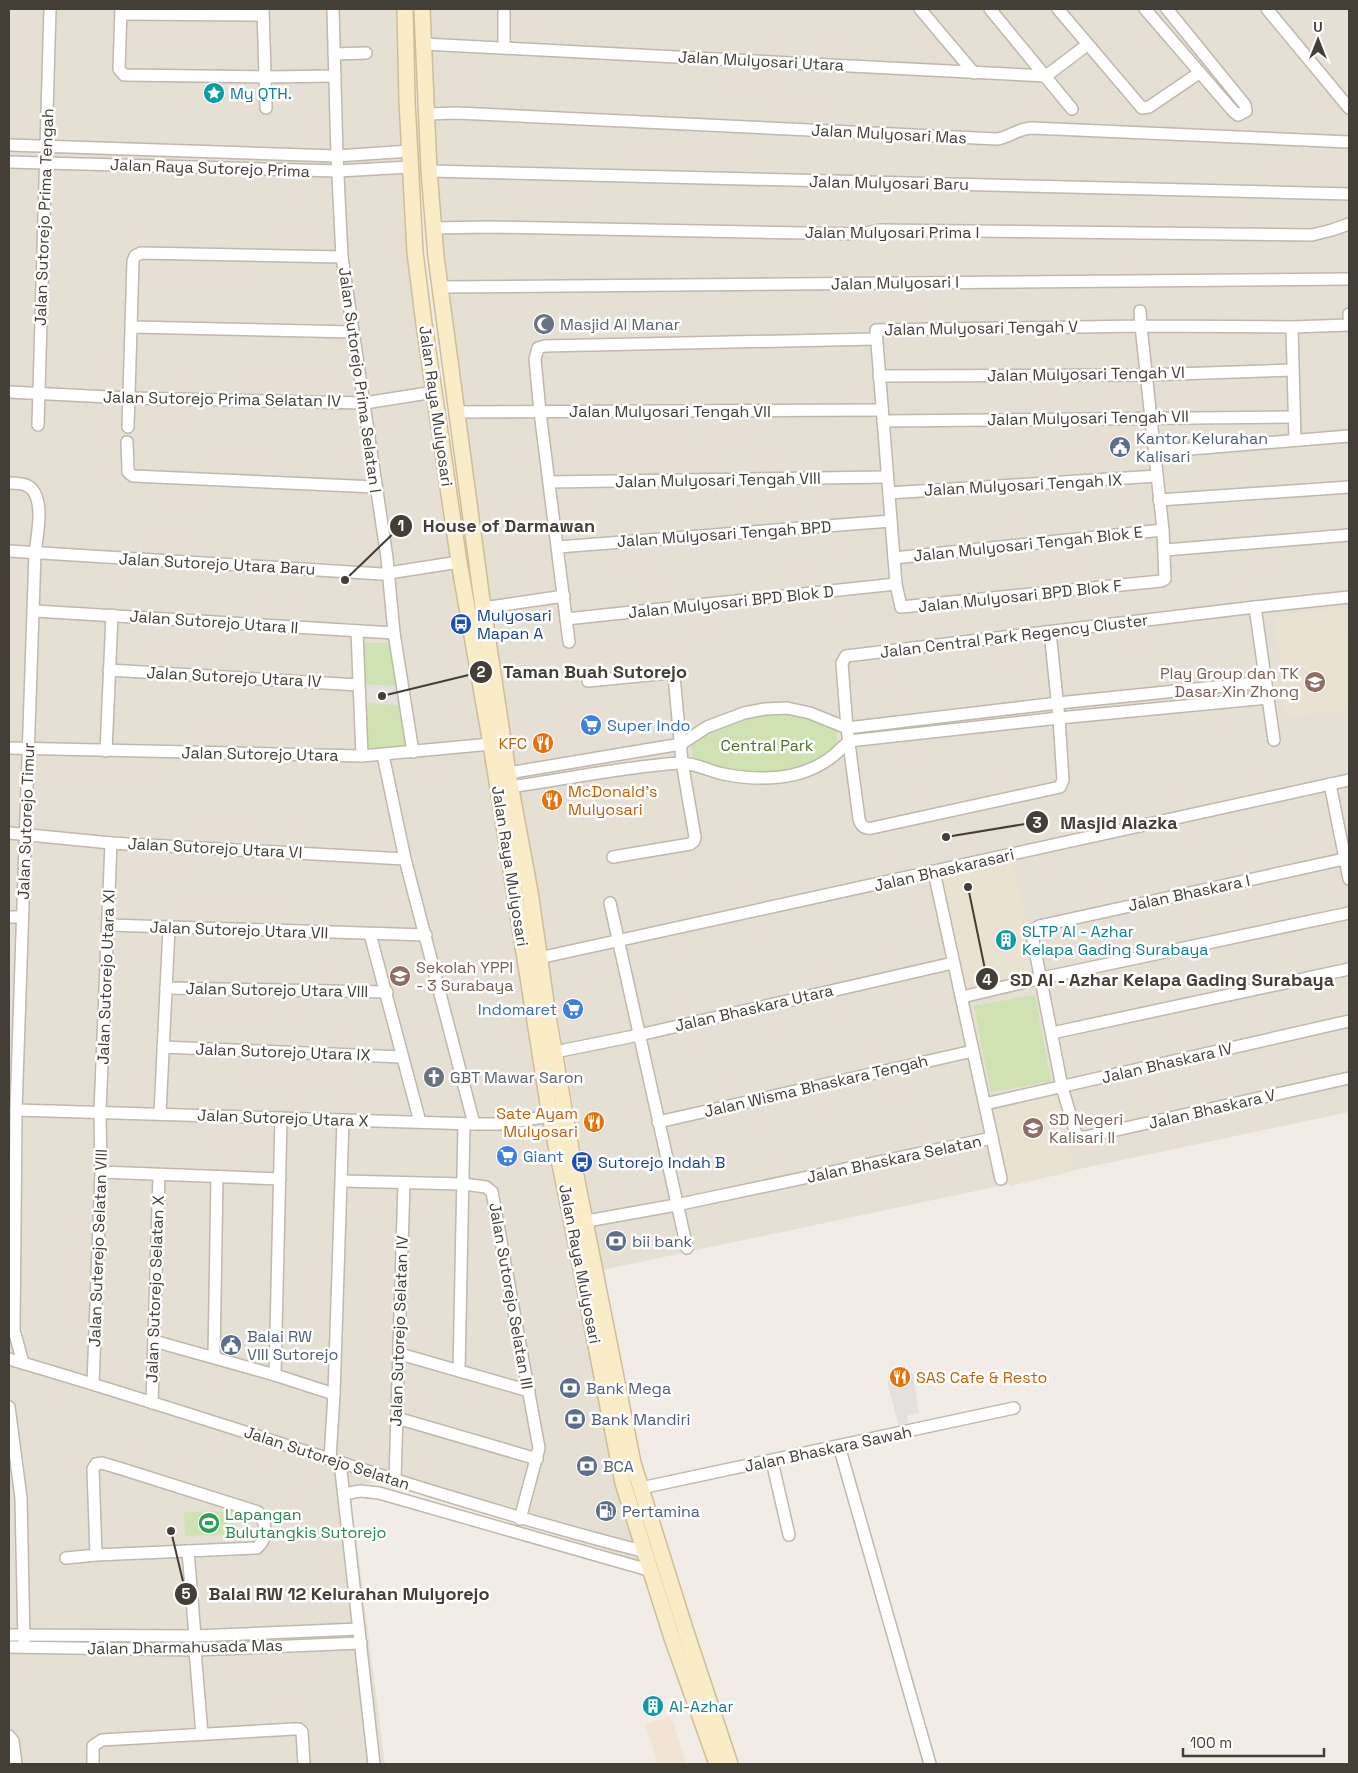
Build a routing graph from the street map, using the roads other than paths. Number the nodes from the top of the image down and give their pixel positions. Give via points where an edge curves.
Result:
1 (50, 9) edge
2 (333, 9) edge
3 (404, 9) edge
4 (422, 9) edge
5 (504, 9) edge
6 (920, 9) edge
7 (990, 9) edge
8 (1058, 9) edge
9 (1145, 9) edge
10 (1167, 9) edge
11 (1267, 9) edge
12 (121, 11) edge
13 (263, 12) edge
14 (424, 44) junction
15 (1088, 44) junction
16 (504, 47) junction
17 (366, 53) dead end
18 (334, 54) junction
19 (974, 73) junction
20 (1199, 73) junction
21 (334, 76) junction
22 (1046, 76) junction
23 (265, 77) junction
24 (266, 108) dead end
25 (1349, 108) edge
26 (1072, 109) dead end
27 (427, 114) junction
28 (1349, 142) edge
29 (9, 145) edge
30 (46, 146) junction
31 (410, 151) junction
32 (337, 156) junction
33 (9, 162) edge
34 (44, 163) junction
35 (410, 167) junction
36 (338, 171) junction
37 (430, 171) junction
38 (1349, 194) edge
39 (1349, 224) edge
40 (433, 228) junction
41 (342, 257) junction
42 (1349, 279) edge
43 (440, 287) junction
44 (443, 305) junction
45 (422, 308) junction
46 (1140, 311) dead end
47 (445, 321) junction
48 (424, 324) junction
49 (1349, 325) edge
50 (1141, 326) junction
51 (132, 327) junction
52 (1292, 327) junction
53 (353, 332) junction
54 (876, 339) junction
55 (1293, 370) junction
56 (1146, 375) junction
57 (879, 376) junction
58 (9, 392) edge
59 (434, 392) junction
60 (40, 393) junction
61 (130, 398) junction
62 (365, 403) junction
63 (457, 412) junction
64 (540, 412) junction
65 (882, 415) junction
66 (1150, 417) junction
67 (1294, 417) junction
68 (38, 425) dead end
69 (128, 427) dead end
70 (1349, 436) edge
71 (1295, 440) junction
72 (127, 442) dead end
73 (1154, 452) junction
74 (1157, 476) junction
75 (887, 477) junction
76 (549, 482) junction
77 (9, 483) edge
78 (376, 487) junction
79 (1349, 487) edge
80 (889, 493) junction
81 (1159, 500) junction
82 (891, 521) junction
83 (1163, 530) junction
84 (1349, 535) edge
85 (558, 547) junction
86 (1165, 550) junction
87 (9, 552) edge
88 (35, 553) junction
89 (894, 558) junction
90 (459, 562) junction
91 (388, 574) junction
92 (480, 582) junction
93 (896, 584) junction
94 (463, 585) junction
95 (564, 596) junction
96 (1349, 597) edge
97 (1254, 607) junction
98 (483, 608) junction
99 (34, 611) dead end
100 (112, 616) junction
101 (566, 619) junction
102 (358, 631) junction
103 (1050, 632) junction
104 (394, 633) junction
105 (569, 642) dead end
106 (109, 670) junction
107 (588, 681) dead end
108 (1265, 682) junction
109 (358, 685) junction
110 (1268, 698) junction
111 (1058, 704) junction
112 (1059, 718) junction
113 (847, 728) junction
114 (1274, 740) dead end
115 (849, 741) junction
116 (491, 744) junction
117 (681, 744) junction
118 (9, 748) edge
119 (29, 749) junction
120 (106, 751) junction
121 (413, 752) junction
122 (613, 754) junction
123 (383, 755) junction
124 (362, 756) junction
125 (682, 762) junction
126 (615, 769) junction
127 (509, 780) junction
128 (1349, 780) edge
129 (1330, 784) junction
130 (9, 833) edge
131 (25, 835) junction
132 (111, 843) junction
133 (613, 857) dead end
134 (405, 859) junction
135 (1344, 859) junction
136 (934, 872) junction
137 (1349, 879) edge
138 (610, 903) dead end
139 (1349, 913) edge
140 (9, 917) edge
141 (22, 917) junction
142 (109, 925) junction
143 (169, 928) junction
144 (370, 934) junction
145 (426, 935) junction
146 (619, 942) junction
147 (539, 958) junction
148 (953, 963) junction
149 (1349, 969) edge
150 (1042, 978) junction
151 (166, 988) junction
152 (387, 992) junction
153 (962, 997) junction
154 (541, 1018) junction
155 (1349, 1022) edge
156 (1052, 1033) junction
157 (639, 1035) junction
158 (163, 1047) junction
159 (973, 1051) junction
160 (555, 1052) junction
161 (402, 1057) junction
162 (1349, 1078) edge
163 (1062, 1087) junction
164 (985, 1104) junction
165 (16, 1110) junction
166 (100, 1112) junction
167 (160, 1114) junction
168 (550, 1116) junction
169 (281, 1118) junction
170 (343, 1120) junction
171 (420, 1122) junction
172 (658, 1122) junction
173 (469, 1124) junction
174 (1076, 1134) joint
175 (992, 1138) junction
176 (101, 1172) junction
177 (159, 1175) junction
178 (217, 1176) junction
179 (280, 1179) junction
180 (1001, 1179) dead end
181 (342, 1181) junction
182 (404, 1183) junction
183 (463, 1184) junction
184 (676, 1205) junction
185 (586, 1221) junction
186 (687, 1248) dead end
187 (589, 1272) junction
188 (12, 1287) edge
189 (593, 1293) junction
190 (14, 1330) junction
191 (154, 1341) junction
192 (9, 1343) edge
193 (400, 1354) junction
194 (214, 1357) junction
195 (9, 1359) edge
196 (22, 1363) junction
197 (459, 1370) junction
198 (276, 1375) junction
199 (94, 1384) junction
200 (529, 1391) junction
201 (334, 1394) junction
202 (152, 1403) junction
203 (9, 1408) edge
204 (1014, 1408) dead end
205 (397, 1418) junction
206 (840, 1446) junction
207 (537, 1459) junction
208 (335, 1460) junction
209 (772, 1461) junction
210 (395, 1480) junction
211 (641, 1488) junction
212 (344, 1494) junction
213 (15, 1498) edge
214 (520, 1519) junction
215 (789, 1535) dead end
216 (188, 1551) junction
217 (646, 1552) junction
218 (96, 1555) junction
219 (66, 1558) dead end
220 (652, 1571) junction
221 (360, 1629) junction
222 (9, 1635) edge
223 (679, 1635) junction
224 (195, 1636) junction
225 (24, 1642) junction
226 (361, 1643) junction
227 (9, 1647) edge
228 (195, 1650) junction
229 (202, 1734) junction
230 (9, 1736) edge
231 (16, 1764) edge
232 (93, 1764) edge
233 (304, 1764) edge
234 (374, 1764) edge
235 (717, 1764) edge
236 (730, 1764) edge
237 (930, 1764) edge

1 - 30 street, Jalan Sutorejo Prima Tengah
2 - 18 street, Jalan Sutorejo Prima Selatan I
3 - 31 main road, Jalan Raya Mulyosari
4 - 14 main road, Jalan Raya Mulyosari
5 - 16 street
6 - 19 street
7 - 22 street
8 - 15 street
9 - 20 street
10 - 20 street via 1245,105 1245,112 1236,115
11 - 25 street
12 - 13 street
12 - 23 street via 119,69 124,75
13 - 23 street
14 - 16 street, Jalan Mulyosari Utara
14 - 27 main road, Jalan Raya Mulyosari
15 - 20 street via 1144,108
15 - 22 street
16 - 19 street, Jalan Mulyosari Utara
17 - 18 street
18 - 21 street, Jalan Sutorejo Prima Selatan I
19 - 22 street, Jalan Mulyosari Utara
21 - 23 street
21 - 32 street, Jalan Sutorejo Prima Selatan I
22 - 26 street
23 - 24 street
27 - 28 street, Jalan Mulyosari Mas via 997,139 1032,128
27 - 37 main road, Jalan Raya Mulyosari
29 - 30 street, Jalan Raya Sutorejo Prima
30 - 32 street, Jalan Raya Sutorejo Prima
30 - 34 street, Jalan Sutorejo Prima Tengah
31 - 32 street, Jalan Raya Sutorejo Prima
31 - 35 main road, Jalan Raya Mulyosari
32 - 36 street, Jalan Sutorejo Prima Selatan I
33 - 34 street, Jalan Raya Sutorejo Prima
34 - 36 street, Jalan Raya Sutorejo Prima
34 - 60 street, Jalan Sutorejo Prima Tengah
35 - 36 street, Jalan Raya Sutorejo Prima
35 - 45 main road, Jalan Raya Mulyosari
36 - 41 street, Jalan Sutorejo Prima Selatan I
37 - 38 street, Jalan Mulyosari Baru
37 - 40 main road, Jalan Raya Mulyosari
39 - 40 street, Jalan Mulyosari Prima I via 1312,235 890,230 860,234
40 - 43 main road, Jalan Raya Mulyosari
41 - 51 street via 138,254 133,262
41 - 53 street, Jalan Sutorejo Prima Selatan I
42 - 43 street, Jalan Mulyosari I
43 - 44 main road, Jalan Raya Mulyosari
44 - 45 main road
44 - 47 main road, Jalan Raya Mulyosari
45 - 48 main road, Jalan Raya Mulyosari
46 - 50 street
47 - 48 main road
47 - 63 main road, Jalan Raya Mulyosari
48 - 59 main road, Jalan Raya Mulyosari
49 - 52 street, Jalan Mulyosari Tengah V
50 - 52 street, Jalan Mulyosari Tengah V
50 - 54 street, Jalan Mulyosari Tengah V via 878,329
50 - 56 street
51 - 53 street
51 - 61 street
52 - 55 street
53 - 62 street, Jalan Sutorejo Prima Selatan I
54 - 57 street, Jalan Mulyosari BPD Blok F
54 - 64 street, Jalan Mulyosari Tengah V via 545,346 538,348 536,353
55 - 56 street, Jalan Mulyosari Tengah VI
55 - 67 street
56 - 57 street, Jalan Mulyosari Tengah VI
56 - 66 street
57 - 65 street, Jalan Mulyosari BPD Blok F
58 - 60 street, Jalan Sutorejo Prima Selatan IV
59 - 62 street, Jalan Sutorejo Prima Selatan IV
59 - 90 main road, Jalan Raya Mulyosari
60 - 61 street, Jalan Sutorejo Prima Selatan IV
60 - 68 street, Jalan Sutorejo Prima Tengah
61 - 62 street, Jalan Sutorejo Prima Selatan IV
61 - 69 street
62 - 78 street, Jalan Sutorejo Prima Selatan I
63 - 64 street, Jalan Mulyosari Tengah VII
63 - 92 main road, Jalan Raya Mulyosari
64 - 65 street, Jalan Mulyosari Tengah VII
64 - 76 street
65 - 66 street, Jalan Mulyosari Tengah VII
65 - 75 street, Jalan Mulyosari BPD Blok F
66 - 67 street, Jalan Mulyosari Tengah VII
66 - 73 street
67 - 71 street
70 - 71 street
71 - 73 street
72 - 78 street via 128,472 133,476
73 - 74 street
74 - 80 street, Jalan Mulyosari Tengah IX
74 - 81 street
75 - 76 street, Jalan Mulyosari Tengah VIII
75 - 80 street, Jalan Mulyosari BPD Blok F
76 - 85 street
77 - 88 street, Jalan Sutorejo Timur via 23,484 37,497
78 - 91 street, Jalan Sutorejo Prima Selatan I
79 - 81 street
80 - 82 street, Jalan Mulyosari BPD Blok F
81 - 83 street
82 - 85 street, Jalan Mulyosari Tengah BPD
82 - 89 street, Jalan Mulyosari BPD Blok F
83 - 86 street
83 - 89 street, Jalan Mulyosari Tengah Blok E
84 - 86 street
85 - 95 street
86 - 93 street, Jalan Mulyosari BPD Blok F via 1166,576 1162,581 902,608
87 - 88 street, Jalan Sutorejo Utara Baru
88 - 91 street, Jalan Sutorejo Utara Baru
88 - 119 street, Jalan Sutorejo Timur
89 - 93 street, Jalan Mulyosari BPD Blok F
90 - 91 street, Jalan Sutorejo Utara Baru
90 - 94 main road, Jalan Raya Mulyosari
91 - 104 street, Jalan Sutorejo Prima Selatan I
92 - 94 main road
92 - 98 main road, Jalan Raya Mulyosari
93 - 101 street, Jalan Mulyosari BPD Blok D
94 - 116 main road, Jalan Raya Mulyosari
95 - 98 street
95 - 101 street
96 - 97 street, Jalan Central Park Regency Cluster
97 - 103 street, Jalan Central Park Regency Cluster
97 - 108 street
98 - 127 main road, Jalan Raya Mulyosari
99 - 100 street, Jalan Sutorejo Utara II
100 - 102 street, Jalan Sutorejo Utara II
100 - 106 street
101 - 105 street
102 - 104 street, Jalan Sutorejo Utara II
102 - 109 street
103 - 111 street
103 - 113 street, Jalan Central Park Regency Cluster via 846,656 842,663
104 - 121 street, Jalan Sutorejo Prima Selatan I
106 - 109 street, Jalan Sutorejo Utara IV
106 - 120 street
107 - 117 street via 673,674
108 - 110 street
108 - 111 street
109 - 124 street
110 - 112 street
110 - 114 street
111 - 112 street
111 - 113 street
112 - 115 street
112 - 115 street, Jalan Central Park Regency Cluster via 1063,780 1059,788 872,828 864,827 859,819
113 - 115 street, Jalan Central Park Regency Cluster
113 - 117 street via 810,713 787,708 765,709 707,727
115 - 125 street via 823,763 778,778 750,778
116 - 121 street, Jalan Sutorejo Utara
116 - 154 main road, Jalan Raya Mulyosari
117 - 122 street
117 - 125 street
118 - 119 street, Jalan Sutorejo Utara
119 - 120 street, Jalan Sutorejo Utara
119 - 131 street, Jalan Sutorejo Timur
120 - 124 street, Jalan Sutorejo Utara
121 - 123 street, Jalan Sutorejo Utara
122 - 126 street
122 - 127 street
123 - 124 street, Jalan Sutorejo Utara
123 - 134 street
125 - 126 street
125 - 133 street via 694,842
126 - 127 street
127 - 147 main road, Jalan Raya Mulyosari
128 - 129 street, Jalan Bhaskarasari
129 - 135 street
129 - 136 street, Jalan Bhaskarasari
130 - 131 street, Jalan Sutorejo Utara VI
131 - 132 street, Jalan Sutorejo Utara VI
131 - 141 street, Jalan Sutorejo Timur
132 - 134 street, Jalan Sutorejo Utara VI
132 - 142 street, Jalan Sutorejo Utara XI
134 - 145 street
135 - 137 street
135 - 150 street, Jalan Bhaskara I via 1039,926 1032,935
136 - 146 street, Jalan Bhaskarasari
136 - 148 street, Jalan Bhaskara Selatan
138 - 146 street
139 - 150 street
140 - 141 street
141 - 165 street, Jalan Sutorejo Timur
142 - 143 street, Jalan Sutorejo Utara VII
142 - 166 street, Jalan Sutorejo Utara XI
143 - 144 street, Jalan Sutorejo Utara VII
143 - 151 street
144 - 145 street, Jalan Sutorejo Utara VII
144 - 152 street
145 - 173 street
146 - 147 street, Jalan Bhaskarasari
146 - 157 street
147 - 154 main road, Jalan Raya Mulyosari
148 - 153 street, Jalan Bhaskara Selatan
148 - 157 street, Jalan Bhaskara Utara
149 - 156 street
150 - 153 street
150 - 156 street, Jalan Bhaskara I
151 - 152 street, Jalan Sutorejo Utara VIII
151 - 158 street
152 - 161 street
153 - 159 street, Jalan Bhaskara Selatan
154 - 160 main road, Jalan Raya Mulyosari
154 - 168 main road, Jalan Raya Mulyosari
155 - 163 street, Jalan Bhaskara IV
156 - 163 street, Jalan Bhaskara I
157 - 160 street, Jalan Bhaskara Utara
157 - 172 street
158 - 161 street, Jalan Sutorejo Utara IX
158 - 167 street
159 - 164 street, Jalan Bhaskara Selatan
159 - 172 street, Jalan Wisma Bhaskara Tengah
160 - 185 main road, Jalan Raya Mulyosari
161 - 171 street
162 - 174 street, Jalan Bhaskara V via 1085,1137
163 - 164 street, Jalan Bhaskara IV
163 - 174 street, Jalan Bhaskara I
164 - 175 street, Jalan Bhaskara Selatan
165 - 166 street, Jalan Sutorejo Utara X
165 - 188 street, Jalan Sutorejo Timur
166 - 167 street, Jalan Sutorejo Utara X
166 - 176 street, Jalan Suterejo Selatan VIII
167 - 169 street, Jalan Sutorejo Utara X
168 - 173 street, Jalan Sutorejo Utara X via 500,1124
168 - 187 main road, Jalan Raya Mulyosari
169 - 170 street, Jalan Sutorejo Utara X
169 - 179 street
170 - 171 street, Jalan Sutorejo Utara X
170 - 181 street
171 - 173 street, Jalan Sutorejo Utara X
172 - 184 street
173 - 183 street
175 - 180 street
175 - 184 street, Jalan Bhaskara Selatan
176 - 177 street
176 - 199 street, Jalan Suterejo Selatan VIII
177 - 178 street
177 - 191 street, Jalan Sutorejo Selatan X
178 - 179 street
178 - 194 street
179 - 198 street
181 - 182 street, Jalan Sutorejo Selatan III
181 - 201 street
182 - 183 street, Jalan Sutorejo Selatan III
182 - 193 street, Jalan Sutorejo Selatan IV
183 - 197 street
183 - 200 street, Jalan Sutorejo Selatan III via 492,1192
184 - 185 street, Jalan Bhaskara Selatan
184 - 186 street
185 - 187 main road, Jalan Raya Mulyosari
187 - 189 main road, Jalan Raya Mulyosari
188 - 190 street, Jalan Sutorejo Timur
189 - 211 main road, Jalan Raya Mulyosari
189 - 217 main road, Jalan Raya Mulyosari via 623,1483
190 - 192 street, Jalan Sutorejo Timur
190 - 196 street, Jalan Sutorejo Timur
191 - 194 street
191 - 202 street, Jalan Sutorejo Selatan X
193 - 197 street
193 - 205 street, Jalan Sutorejo Selatan IV
194 - 198 street
195 - 196 street, Jalan Sutorejo Selatan
196 - 199 street, Jalan Sutorejo Selatan
197 - 200 street
198 - 201 street
199 - 202 street, Jalan Sutorejo Selatan
200 - 207 street, Jalan Sutorejo Selatan III via 539,1445
201 - 208 street
202 - 208 street, Jalan Sutorejo Selatan
203 - 213 street
204 - 206 street, Jalan Bhaskara Sawah
205 - 207 street
205 - 210 street, Jalan Sutorejo Selatan IV
206 - 209 street, Jalan Bhaskara Sawah
206 - 237 street
207 - 214 street, Jalan Sutorejo Selatan III
208 - 210 street, Jalan Sutorejo Selatan
208 - 212 street
209 - 211 street, Jalan Bhaskara Sawah
209 - 215 street
210 - 214 street, Jalan Sutorejo Selatan
211 - 223 main road, Jalan Raya Mulyosari
212 - 220 street via 360,1491 379,1493
212 - 221 street
213 - 225 street
214 - 217 street, Jalan Sutorejo Selatan
216 - 218 street
216 - 218 street via 257,1548 266,1531 264,1519 258,1512 102,1463 93,1469
216 - 224 street
217 - 220 main road, Jalan Raya Mulyosari
218 - 219 street
220 - 223 main road, Jalan Raya Mulyosari
221 - 224 street, Jalan Dharmahusada Mas
221 - 226 street
222 - 225 street, Jalan Dharmahusada Mas
223 - 235 main road, Jalan Raya Mulyosari
223 - 236 main road, Jalan Raya Mulyosari
224 - 225 street, Jalan Dharmahusada Mas
225 - 227 street, Jalan Dharmahusada Mas
225 - 228 street, Jalan Dharmahusada Mas
226 - 228 street, Jalan Dharmahusada Mas
226 - 234 street
228 - 229 street
229 - 232 street via 102,1740 94,1746
229 - 233 street via 299,1729 302,1732
230 - 231 street via 13,1741

